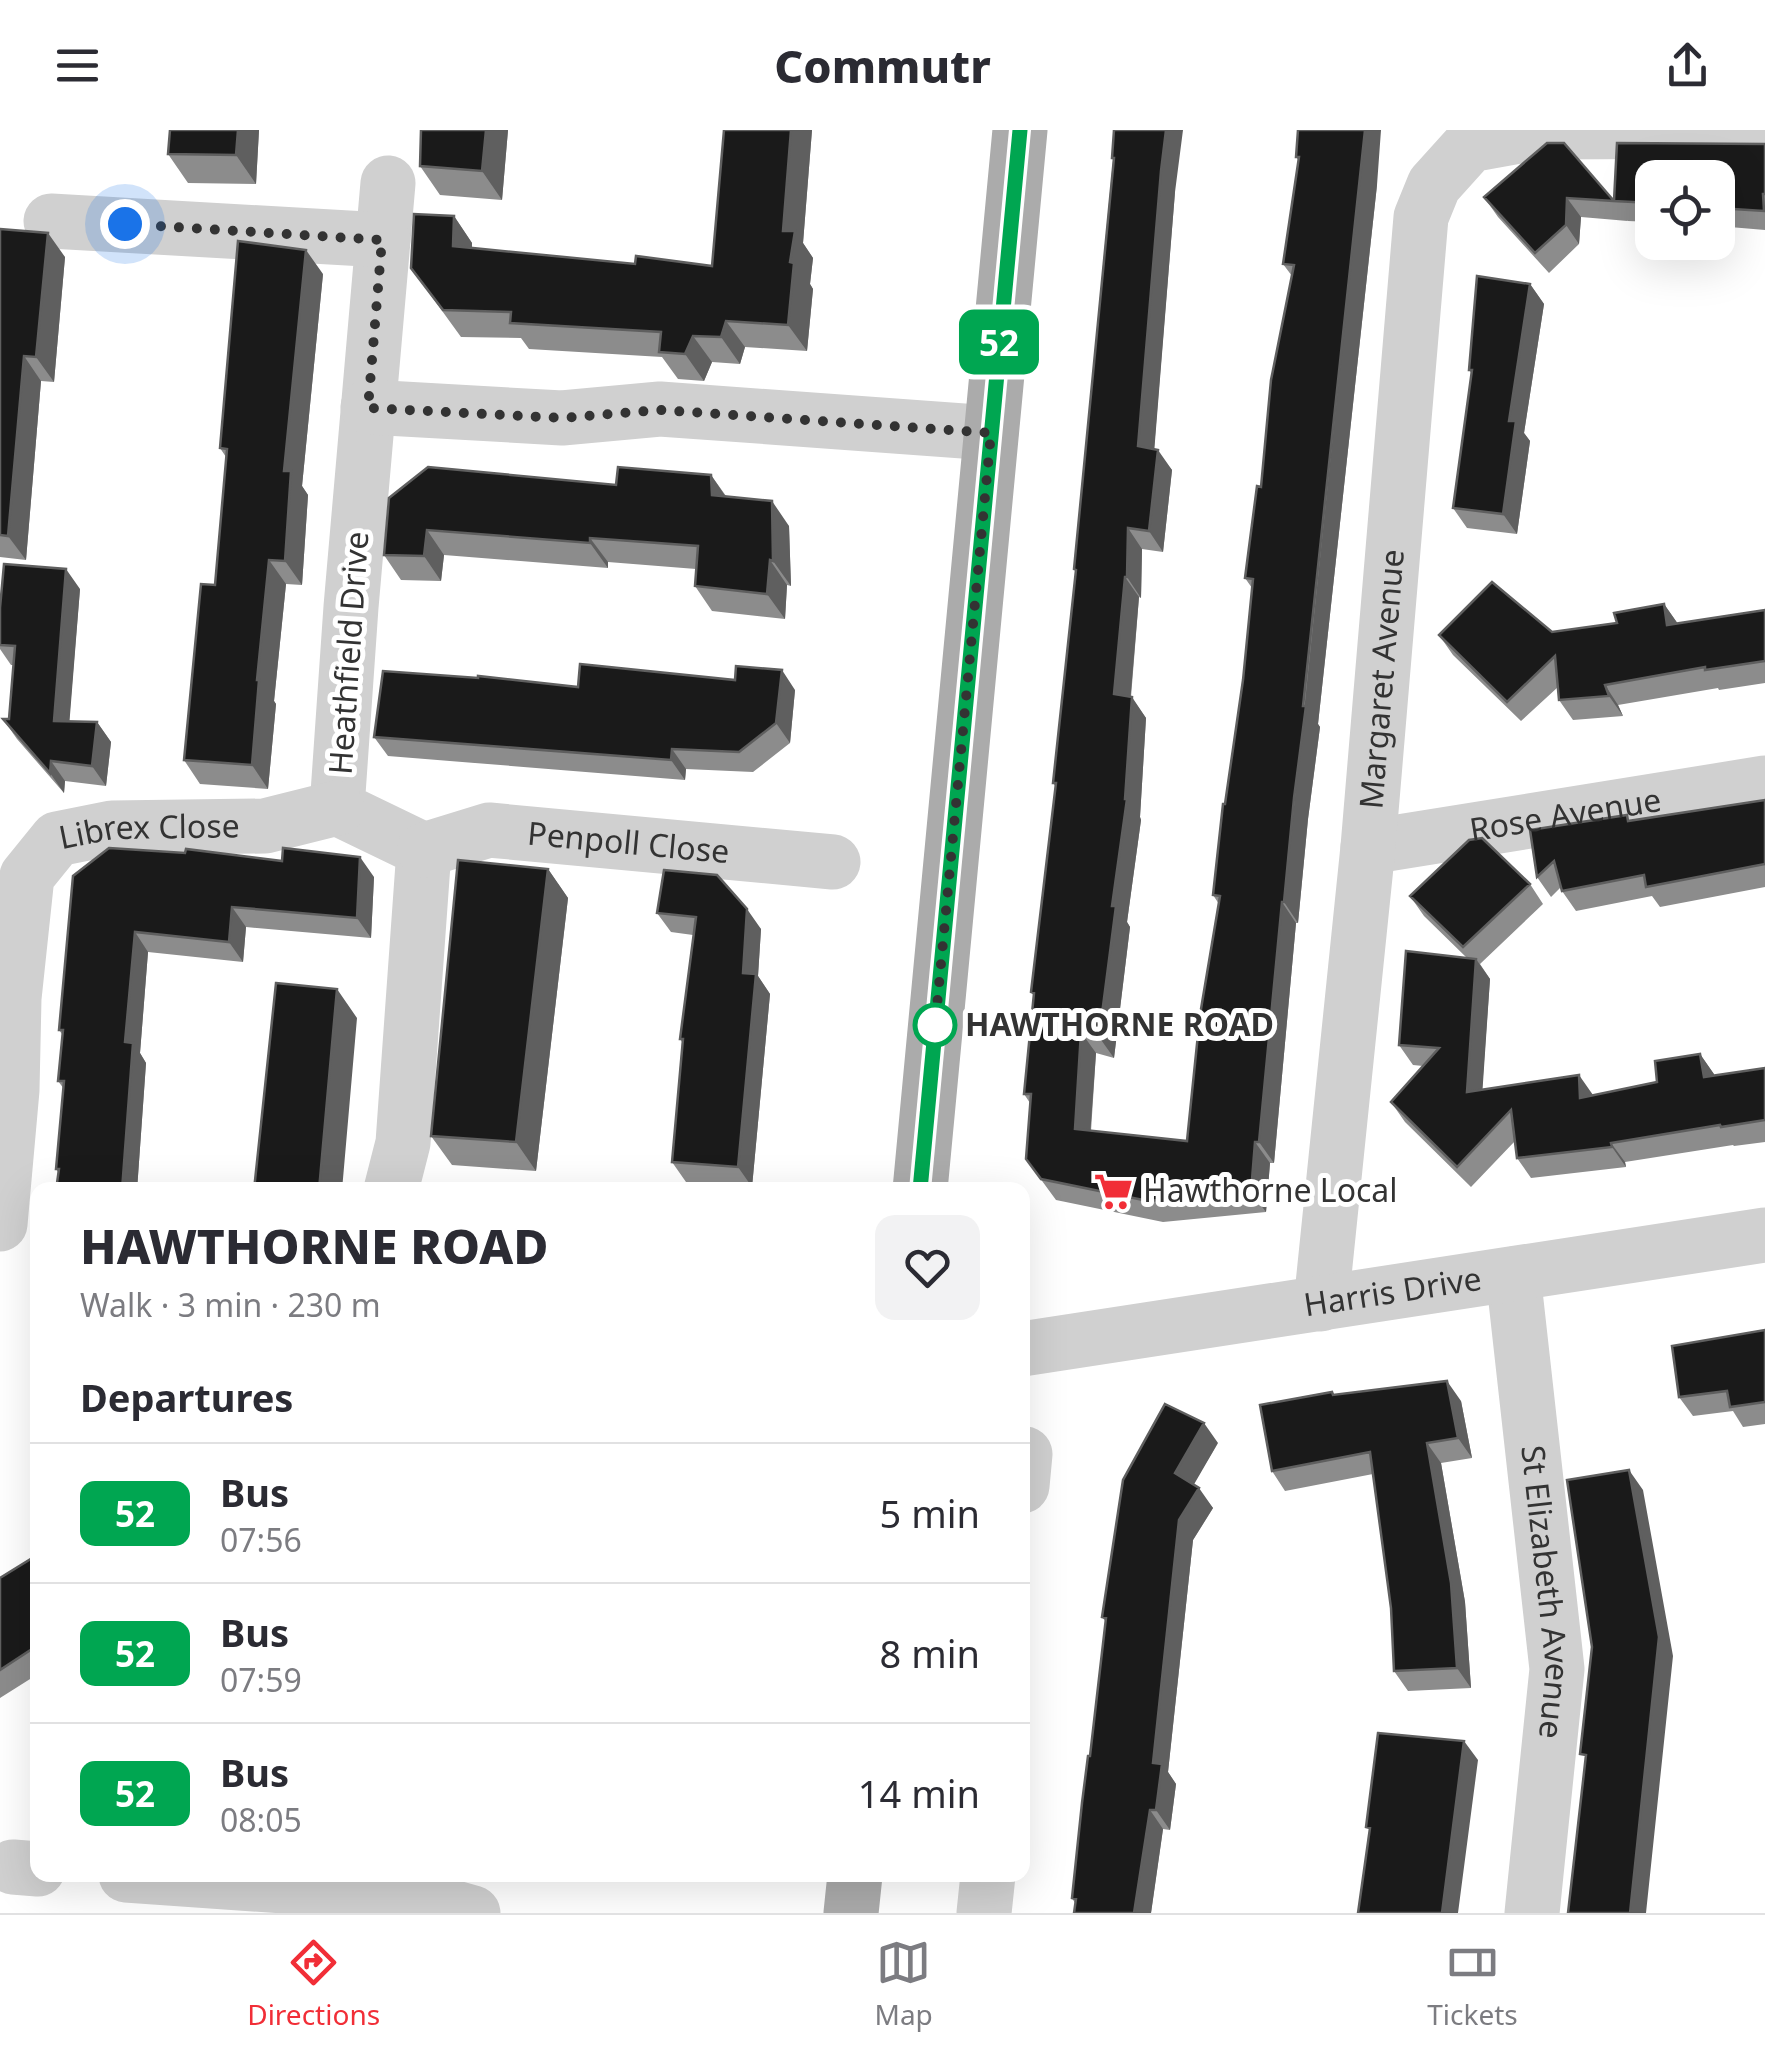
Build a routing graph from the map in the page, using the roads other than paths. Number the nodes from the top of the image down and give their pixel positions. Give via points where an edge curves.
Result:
1 (1020, 130) edge
2 (1765, 131) edge
3 (1542, 132) edge
4 (388, 183) dead end
5 (52, 221) dead end
6 (382, 240) junction
7 (368, 408) junction
8 (991, 433) junction
9 (1765, 783) edge
10 (337, 808) junction
11 (1368, 847) junction
12 (424, 850) junction
13 (834, 862) dead end
14 (393, 1182) edge
15 (921, 1182) edge
16 (0, 1224) edge
17 (1765, 1235) edge
18 (1514, 1274) junction
19 (1321, 1304) junction
20 (1030, 1348) edge
21 (196, 1882) edge
22 (854, 1882) edge
23 (987, 1882) edge
24 (297, 1892) edge
25 (473, 1913) edge
26 (852, 1913) edge
27 (984, 1913) edge
28 (1532, 1913) edge

1 - 8 main road
2 - 3 street
3 - 11 street, Margaret Avenue via 1470,145 1434,185 1420,217
4 - 6 street, Heathfield Drive
5 - 6 street
6 - 7 street, Heathfield Drive
7 - 8 street via 562,418 660,410
7 - 10 street, Heathfield Drive
8 - 15 main road
9 - 11 street, Rose Avenue
10 - 12 street, Heathfield Drive
10 - 16 street, Librex Close via 265,826 112,828 57,839 27,876
11 - 19 street, Margaret Avenue
12 - 13 street, Penpoll Close via 488,830
12 - 14 street via 403,1143
17 - 18 street, Harris Drive
18 - 19 street, Harris Drive
18 - 28 street, St Elizabeth Avenue via 1557,1669
19 - 20 street, Harris Drive
21 - 24 street
22 - 26 main road
23 - 27 street
24 - 25 street via 441,1904

